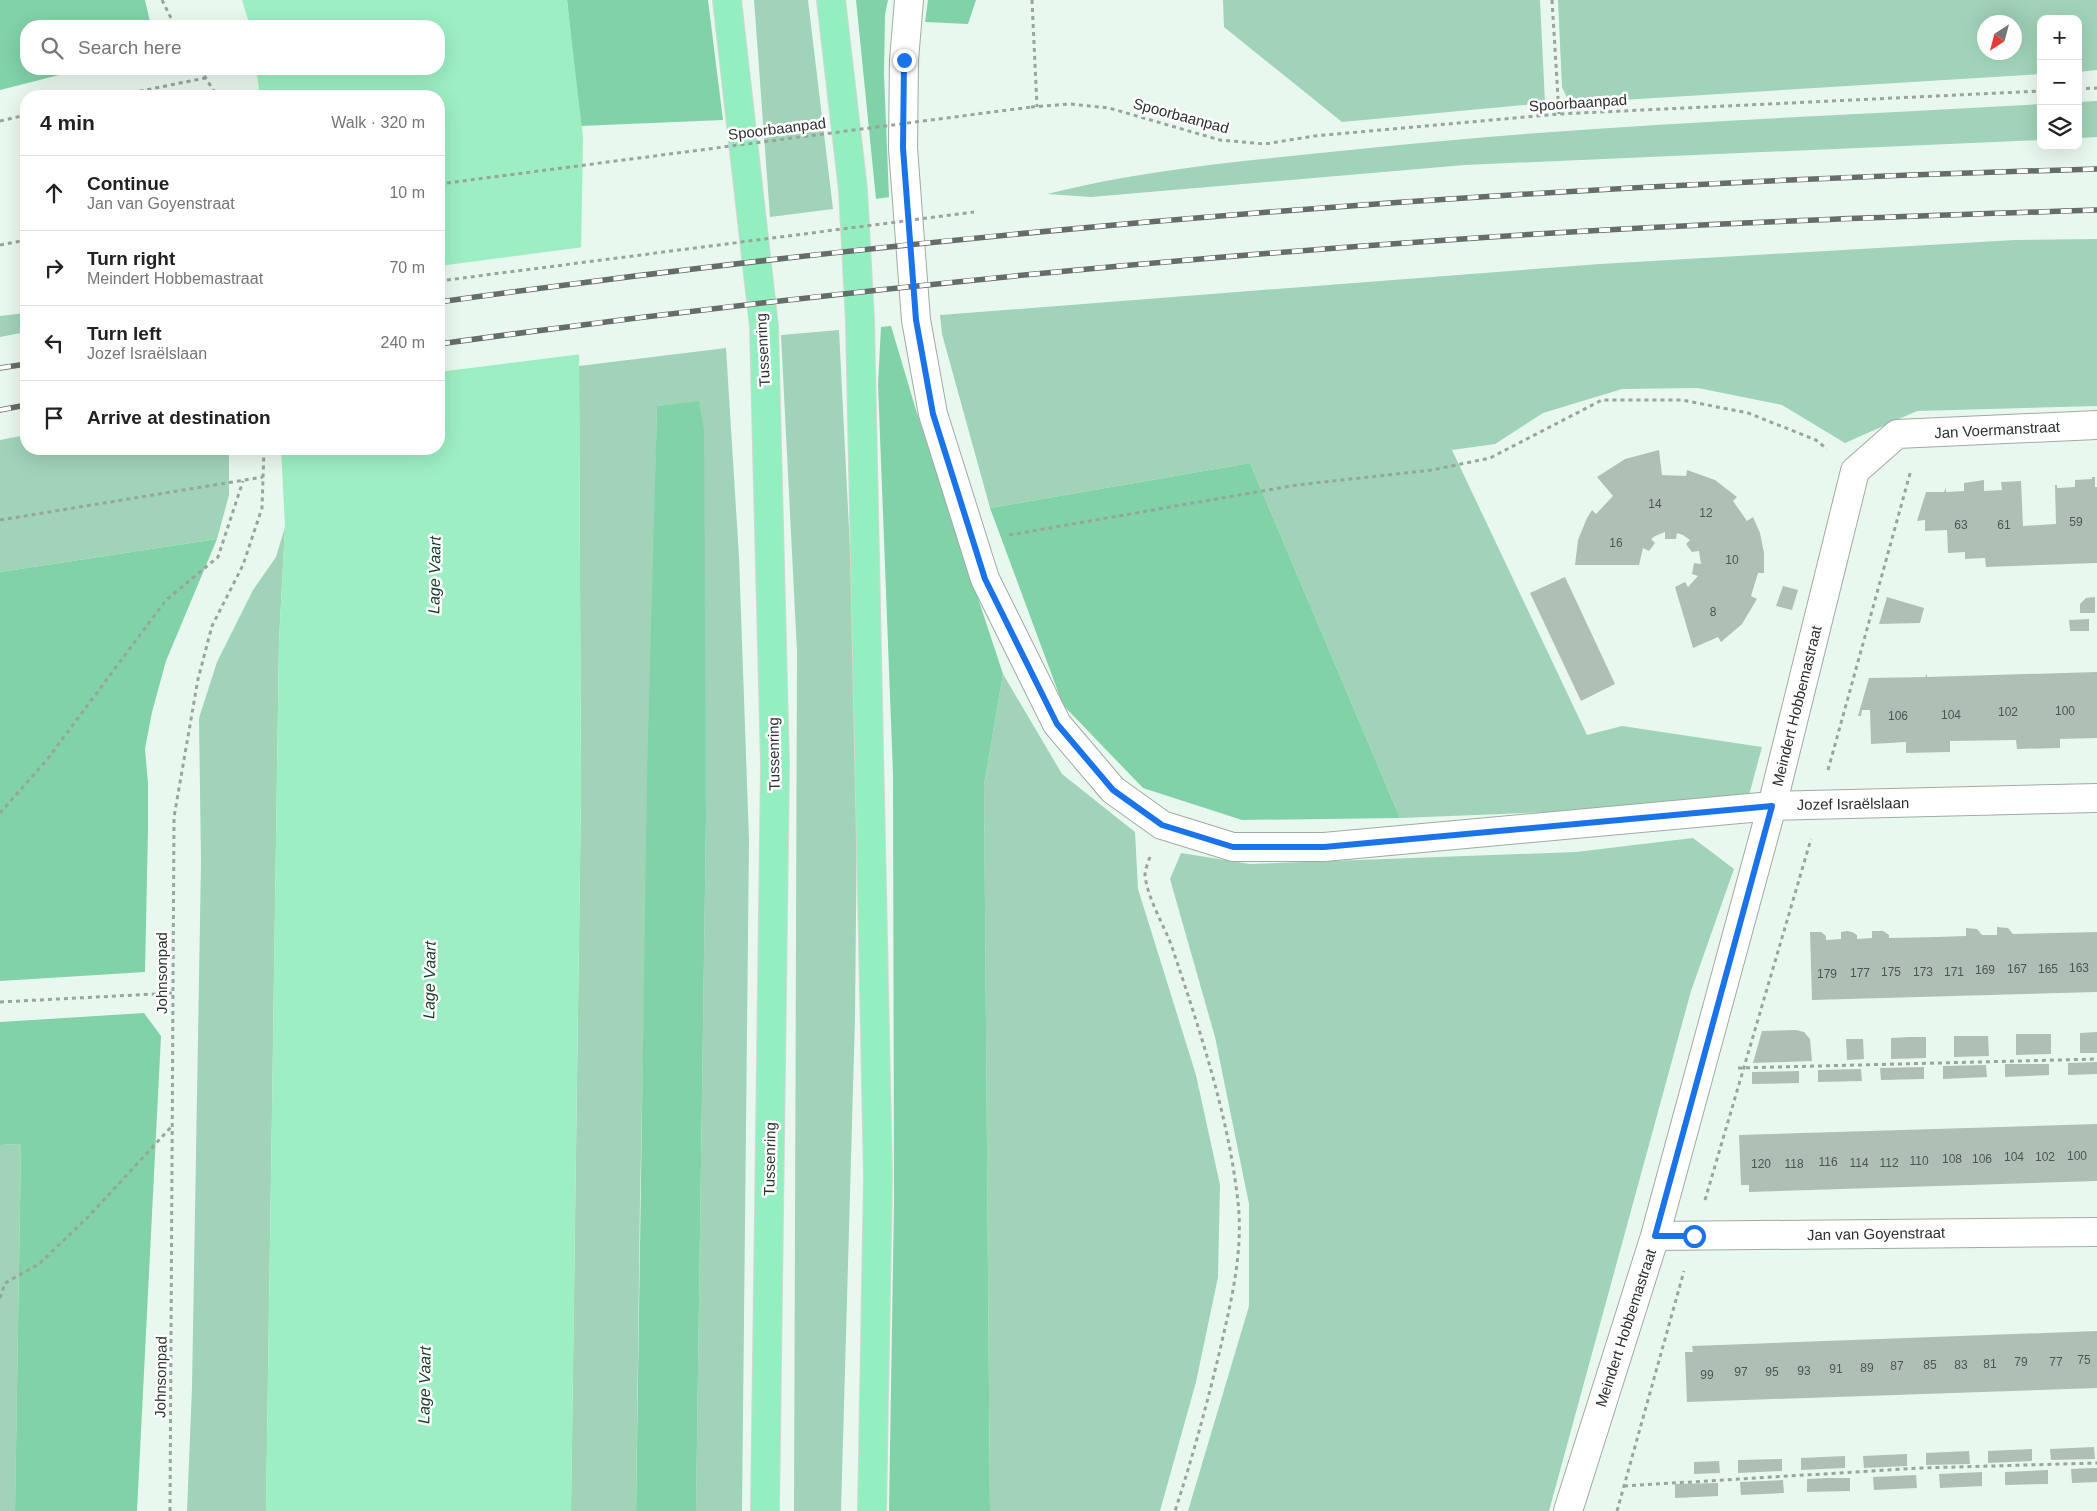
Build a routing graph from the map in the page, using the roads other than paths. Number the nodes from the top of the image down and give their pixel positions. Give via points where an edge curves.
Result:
1 (727, 0) edge
2 (831, 0) edge
3 (909, 0) edge
4 (2097, 426) edge
5 (1855, 471) joint
6 (2097, 798) edge
7 (1772, 806) junction
8 (2097, 1232) edge
9 (1655, 1236) junction
10 (765, 1511) edge
11 (872, 1511) edge
12 (1568, 1511) edge

1 - 10 highway, Tussenring via 764,327 774,706
2 - 11 highway via 853,190 860,322 878,1177
3 - 7 street, Jozef Israëlslaan via 904,60 903,148 916,320 933,414 985,579 1057,724 1113,790 1162,825 1233,847 1324,847
4 - 5 street, Jan Voermanstraat via 1909,434
5 - 7 street, Meindert Hobbemastraat
6 - 7 street, Jozef Israëlslaan
7 - 9 street, Meindert Hobbemastraat
8 - 9 street, Jan van Goyenstraat
9 - 12 street, Meindert Hobbemastraat

